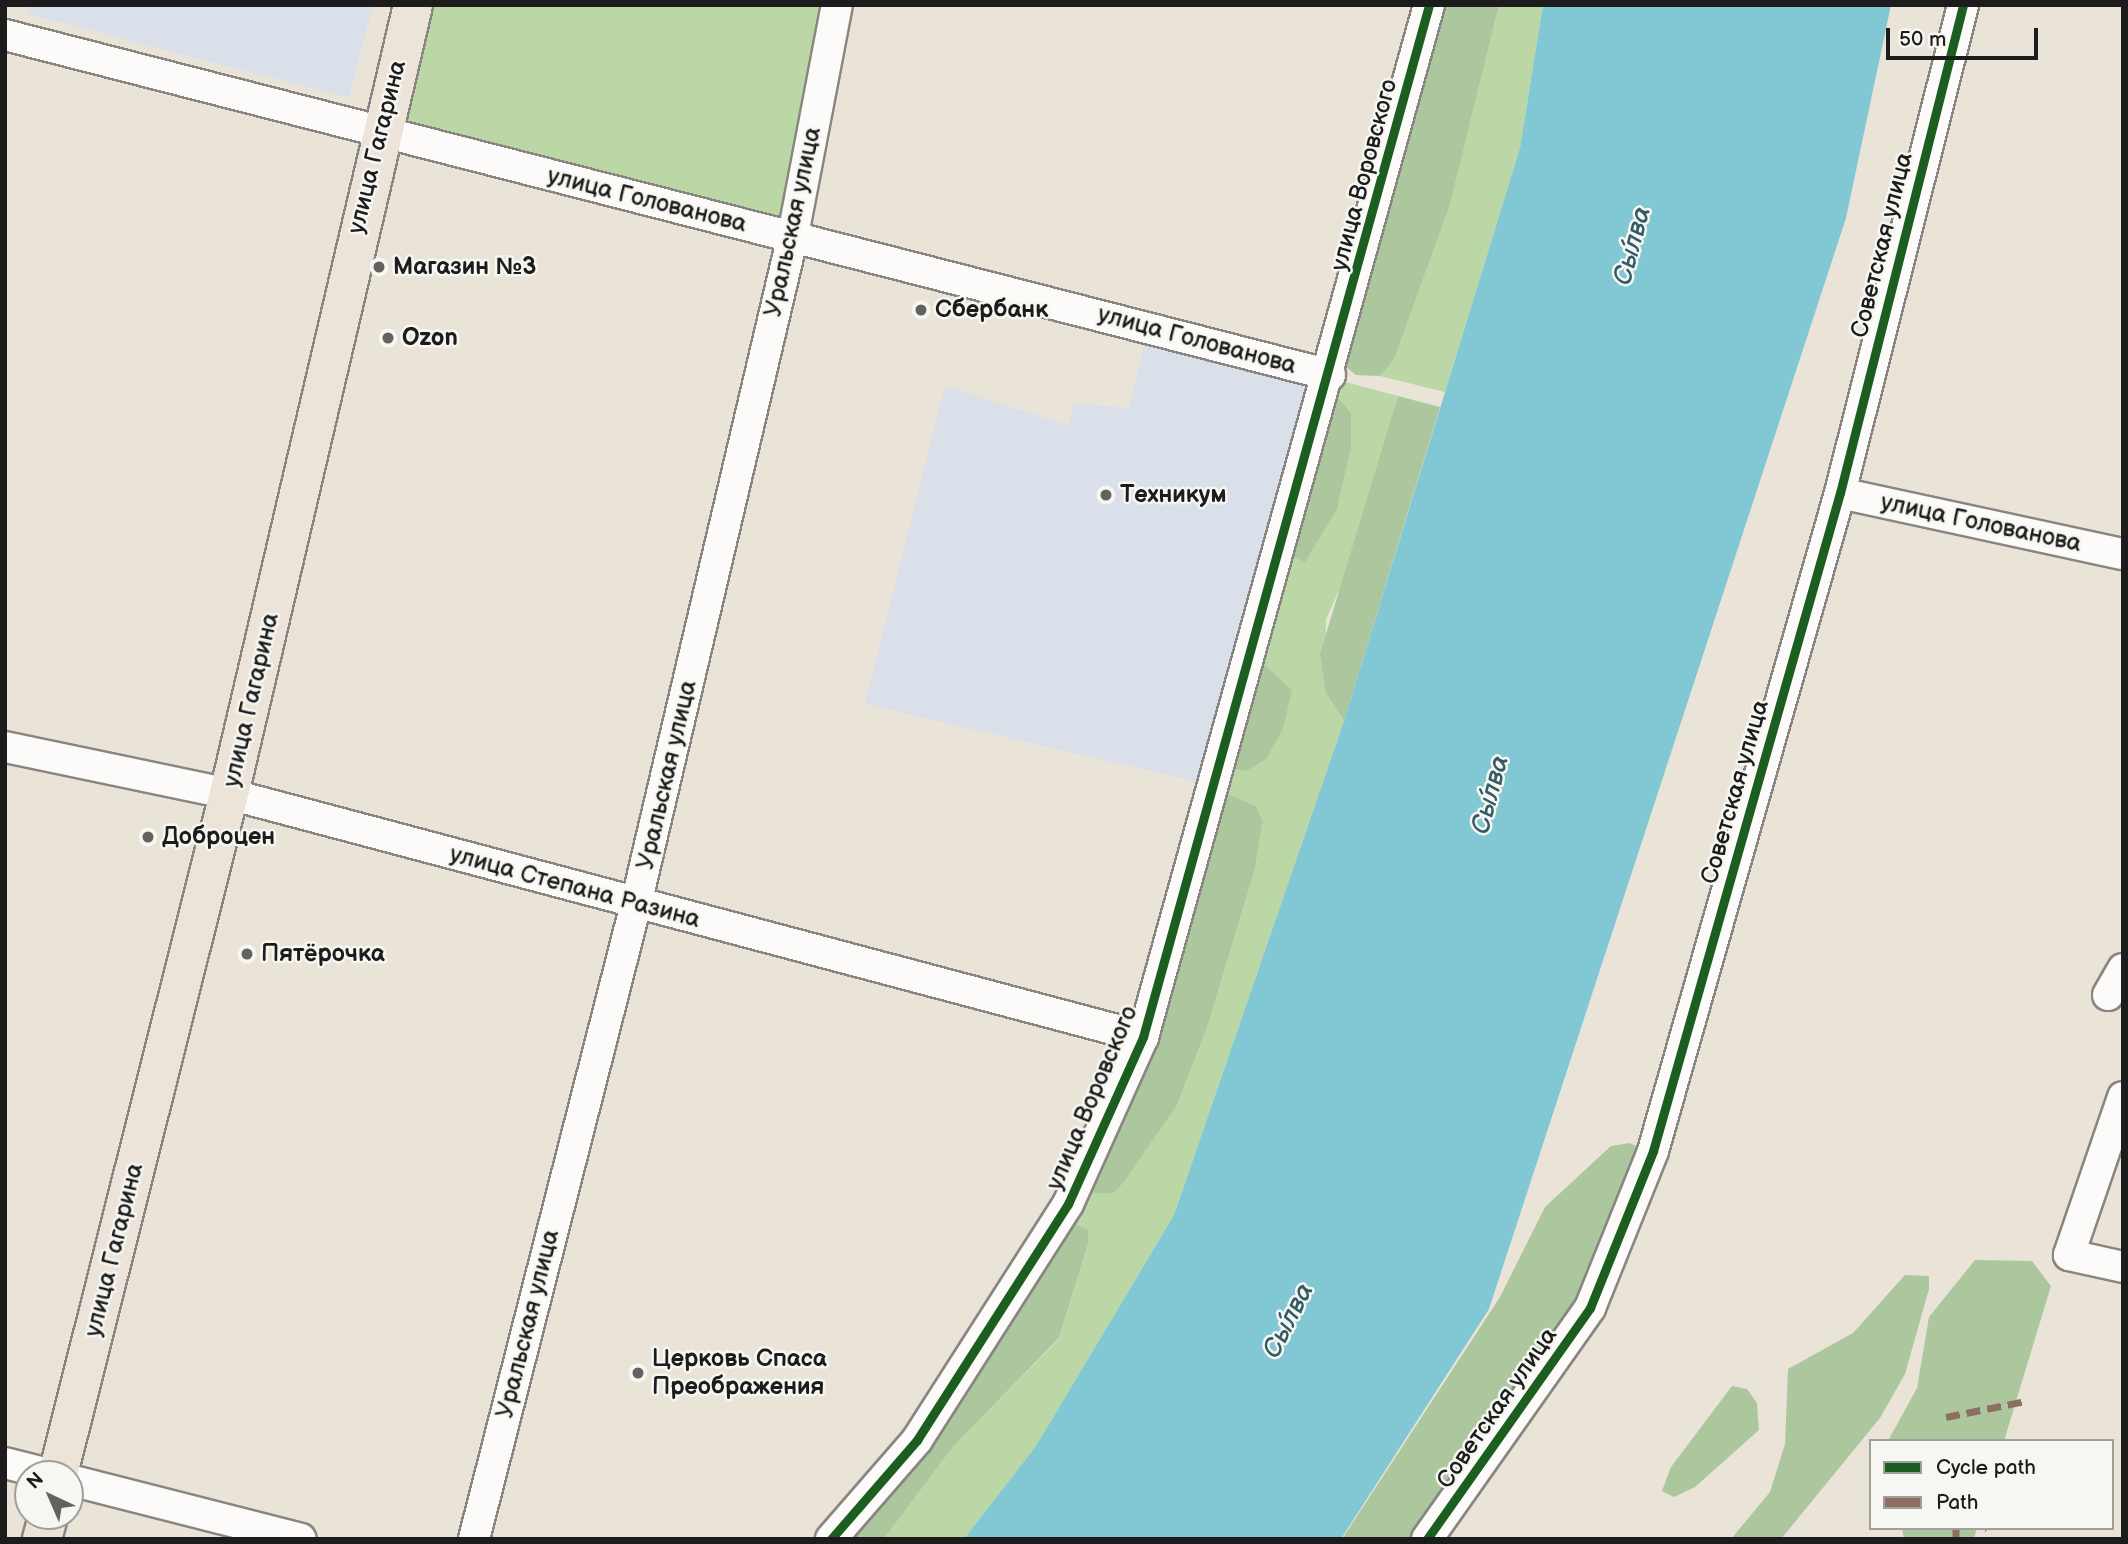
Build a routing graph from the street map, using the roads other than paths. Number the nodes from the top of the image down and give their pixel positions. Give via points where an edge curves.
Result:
1 (413, 5) edge
2 (837, 5) edge
3 (1429, 5) edge
4 (1963, 5) edge
5 (5, 35) edge
6 (379, 135) junction
7 (793, 234) junction
8 (1330, 375) junction
9 (1840, 493) junction
10 (2123, 554) edge
11 (5, 747) edge
12 (229, 794) junction
13 (636, 904) junction
14 (2123, 969) edge
15 (2108, 995) dead end
16 (1143, 1037) junction
17 (2123, 1097) edge
18 (2123, 1267) edge
19 (62, 1460) edge
20 (84, 1484) edge
21 (301, 1539) edge
22 (474, 1539) edge
23 (831, 1539) edge
24 (1427, 1539) edge

1 - 6 main road, улица Гагарина
2 - 7 street, Уральская улица
3 - 8 street, улица Воровского
4 - 9 street, Советская улица
5 - 6 street, улица Голованова
6 - 7 street, улица Голованова
6 - 12 main road, улица Гагарина
7 - 8 street, улица Голованова
7 - 13 street, Уральская улица
8 - 16 street, улица Воровского
9 - 10 street, улица Голованова
9 - 24 street, Советская улица via 1653,1151 1590,1308
11 - 12 street, улица Степана Разина
12 - 13 street, улица Степана Разина
12 - 19 main road, улица Гагарина
13 - 16 street, улица Степана Разина
13 - 22 street, Уральская улица
14 - 15 street
16 - 23 street, улица Воровского via 1068,1204 917,1440
17 - 18 street via 2069,1255
20 - 21 street

